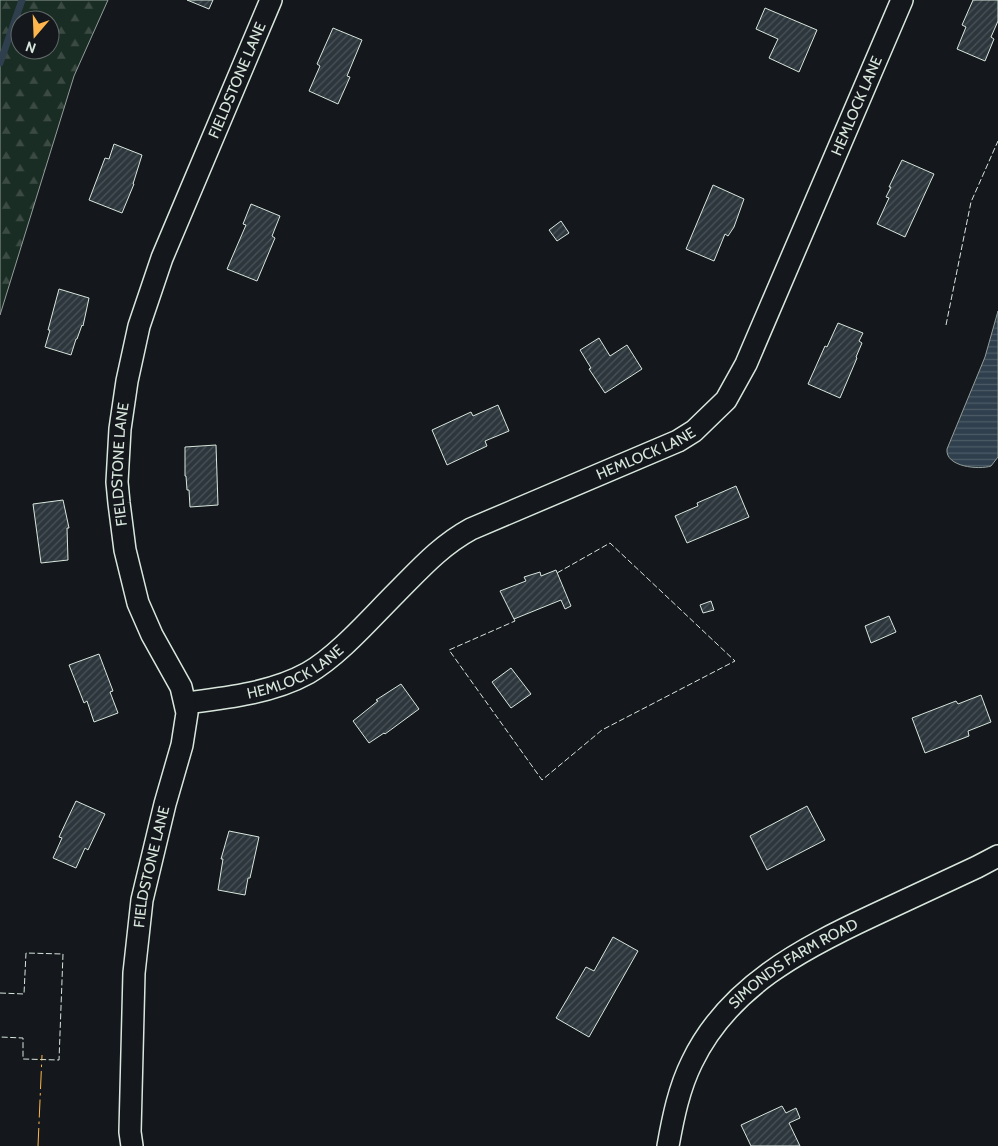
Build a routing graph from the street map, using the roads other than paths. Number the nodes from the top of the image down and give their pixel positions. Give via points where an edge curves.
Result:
1 (271, 0) edge
2 (902, 0) edge
3 (186, 703) junction
4 (998, 856) edge
5 (132, 1146) edge
6 (668, 1146) edge

1 - 3 street, FIELDSTONE LANE via 162,258 139,326 120,430 119,503 138,603 181,686
2 - 3 street, HEMLOCK LANE via 746,364 726,400 694,431 678,441 452,539 327,660 308,673 269,688
3 - 5 street, FIELDSTONE LANE via 182,746 142,900 134,973
4 - 6 street, SIMONDS FARM ROAD via 825,938 748,989 716,1022 692,1062 676,1105

